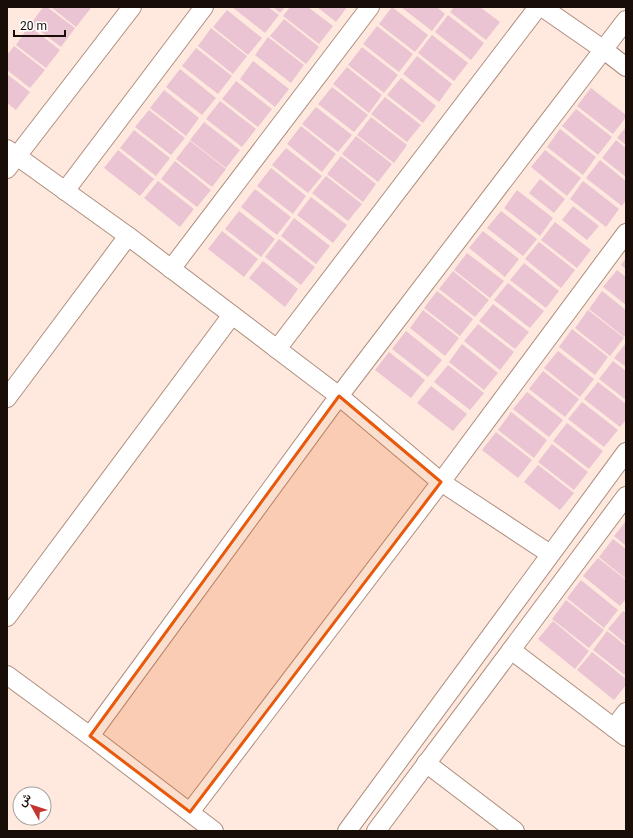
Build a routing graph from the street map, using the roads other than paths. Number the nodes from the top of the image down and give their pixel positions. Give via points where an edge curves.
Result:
1 (132, 7) edge
2 (204, 7) edge
3 (370, 7) edge
4 (538, 7) edge
5 (542, 7) edge
6 (626, 20) edge
7 (604, 50) junction
8 (626, 67) edge
9 (10, 158) edge
10 (65, 191) junction
11 (626, 233) edge
12 (128, 236) junction
13 (171, 269) junction
14 (232, 315) junction
15 (277, 349) junction
16 (339, 396) junction
17 (7, 398) edge
18 (626, 452) edge
19 (441, 482) junction
20 (626, 496) edge
21 (550, 554) junction
22 (7, 617) edge
23 (511, 650) junction
24 (7, 675) edge
25 (626, 712) edge
26 (620, 732) edge
27 (90, 736) junction
28 (426, 763) junction
29 (190, 812) junction
30 (214, 831) edge
31 (347, 831) edge
32 (376, 831) edge
33 (515, 831) edge

1 - 9 street
2 - 10 street
3 - 13 street
4 - 15 street
5 - 7 street
6 - 7 street
7 - 8 street
7 - 16 street
9 - 10 street
10 - 12 street
11 - 19 street
12 - 13 street
12 - 17 street
13 - 14 street
14 - 15 street
14 - 22 street
15 - 16 street
16 - 19 street
16 - 27 street
18 - 21 street
19 - 21 street
19 - 29 street
20 - 23 street
21 - 31 street
23 - 26 street
23 - 28 street
24 - 27 street
25 - 26 street
27 - 29 street
28 - 32 street
28 - 33 street
29 - 30 street

